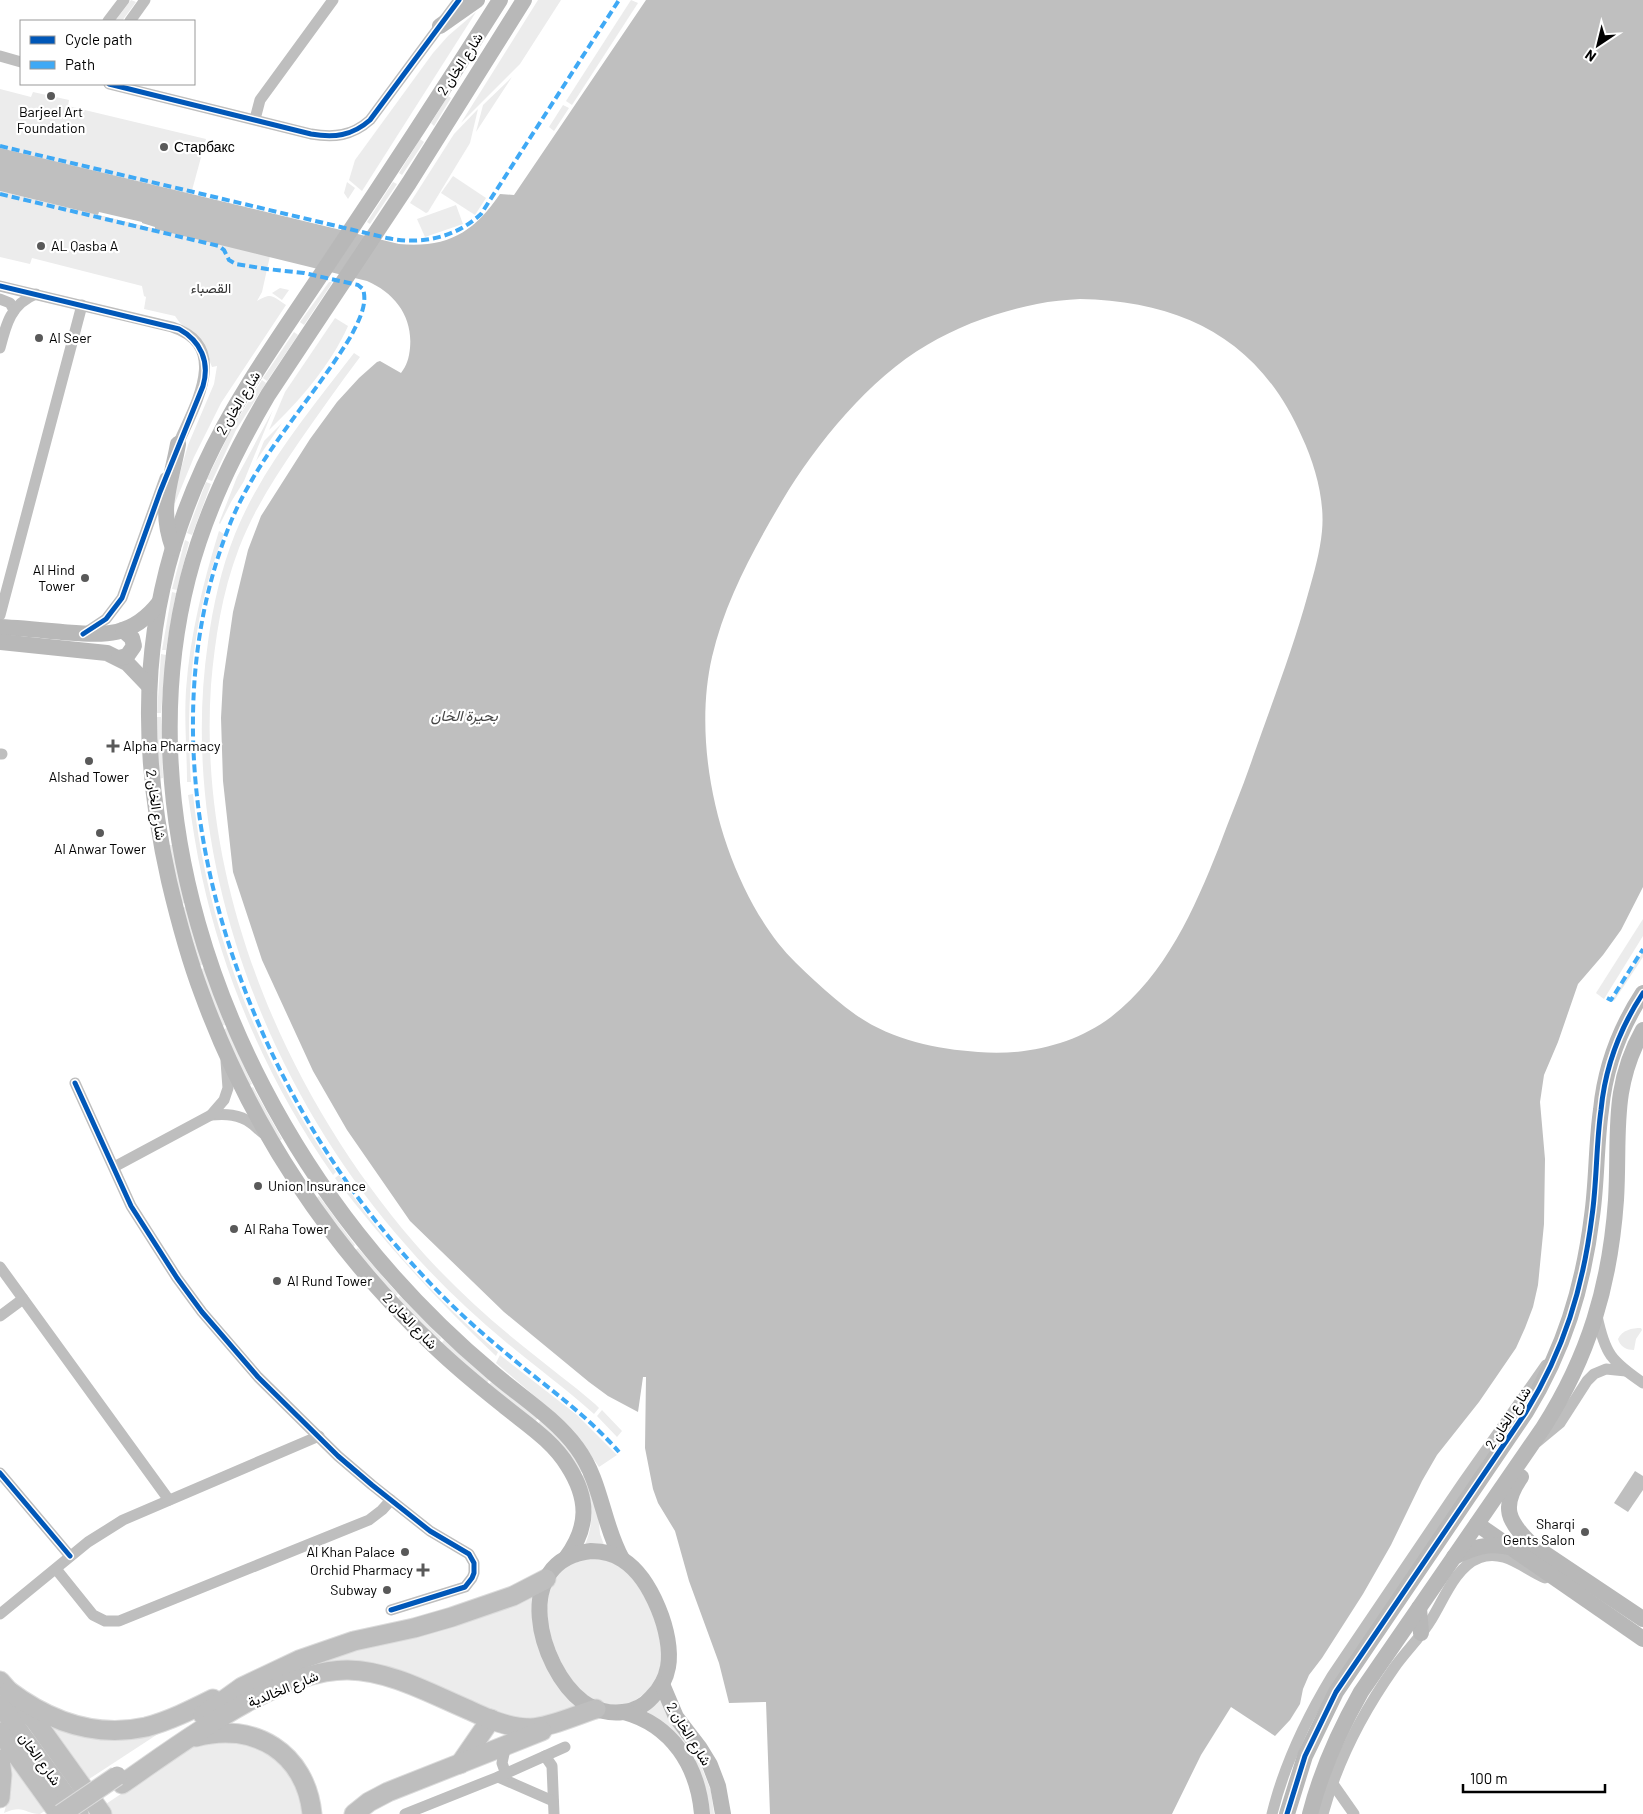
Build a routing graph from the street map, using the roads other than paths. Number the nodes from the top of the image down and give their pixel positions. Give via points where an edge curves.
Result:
1 (124, 0) edge
2 (145, 0) edge
3 (333, 0) edge
4 (459, 0) edge
5 (478, 0) edge
6 (500, 0) edge
7 (524, 0) edge
8 (109, 20) edge
9 (131, 20) edge
10 (440, 26) junction
11 (0, 56) edge
12 (20, 62) edge
13 (115, 85) edge
14 (128, 87) edge
15 (254, 119) junction
16 (0, 286) edge
17 (36, 294) junction
18 (0, 299) edge
19 (82, 305) junction
20 (14, 310) junction
21 (0, 348) edge
22 (178, 444) junction
23 (173, 548) junction
24 (159, 603) junction
25 (0, 615) edge
26 (0, 626) edge
27 (123, 630) junction
28 (83, 634) junction
29 (0, 642) edge
30 (120, 658) junction
31 (148, 686) junction
32 (1640, 1003) edge
33 (1621, 1035) junction
34 (1640, 1036) edge
35 (226, 1053) junction
36 (75, 1083) dead end
37 (211, 1115) junction
38 (268, 1136) junction
39 (114, 1167) junction
40 (0, 1267) edge
41 (23, 1299) junction
42 (0, 1316) edge
43 (1596, 1316) junction
44 (1558, 1352) junction
45 (1626, 1372) junction
46 (1643, 1383) edge
47 (319, 1436) junction
48 (1531, 1446) junction
49 (0, 1473) edge
50 (169, 1500) junction
51 (391, 1500) junction
52 (1477, 1524) junction
53 (1511, 1548) junction
54 (70, 1556) junction
55 (1454, 1557) junction
56 (566, 1558) junction
57 (622, 1559) junction
58 (56, 1569) junction
59 (546, 1579) junction
60 (1564, 1584) junction
61 (1419, 1608) junction
62 (1636, 1609) edge
63 (391, 1610) dead end
64 (0, 1614) edge
65 (1643, 1619) edge
66 (1421, 1633) junction
67 (1643, 1639) edge
68 (662, 1684) junction
69 (242, 1687) junction
70 (3, 1692) edge
71 (596, 1709) junction
72 (624, 1712) junction
73 (1325, 1712) junction
74 (491, 1719) junction
75 (560, 1721) junction
76 (1304, 1726) junction
77 (1343, 1726) junction
78 (0, 1732) edge
79 (185, 1740) junction
80 (565, 1746) dead end
81 (1349, 1746) junction
82 (545, 1756) junction
83 (0, 1758) edge
84 (500, 1763) junction
85 (460, 1764) junction
86 (119, 1780) junction
87 (1333, 1784) junction
88 (0, 1798) edge
89 (553, 1801) junction
90 (60, 1814) edge
91 (79, 1814) edge
92 (102, 1814) edge
93 (312, 1814) edge
94 (354, 1814) edge
95 (405, 1814) edge
96 (554, 1814) edge
97 (702, 1814) edge
98 (723, 1814) edge
99 (1272, 1814) edge
100 (1287, 1814) edge
101 (1310, 1814) edge
102 (1323, 1814) edge
103 (1354, 1814) edge

1 - 8 street
2 - 9 street
3 - 15 street via 260,100
4 - 10 street
5 - 10 main road
6 - 23 main road, شارع الخان 2 via 256,374 218,438 194,490
7 - 57 main road, شارع الخان 2 via 254,418 217,491 196,548 182,604 173,658 170,739 176,818 190,892 214,972 271,1101 304,1158 360,1236 417,1302 492,1373 551,1420 575,1446 594,1477 611,1535
10 - 15 street via 370,120 353,132 322,136
11 - 12 street
13 - 14 street
14 - 15 street
16 - 17 street
17 - 19 street
17 - 20 street
18 - 20 street via 10,303
19 - 22 street via 179,329 199,347 206,366 205,379
19 - 25 street
20 - 21 street
22 - 23 main road via 165,504
22 - 28 street via 122,598 106,619
23 - 24 main road, شارع الخان 2
24 - 27 main road via 143,620
24 - 31 main road, شارع الخان 2
26 - 28 main road
27 - 28 main road
27 - 30 main road via 130,635 134,646 130,653
29 - 30 main road via 100,652
30 - 31 main road via 134,668
31 - 35 main road, شارع الخان 2 via 149,758 159,838 189,957
32 - 33 main road, شارع الخان 2
33 - 34 main road
33 - 44 main road, شارع الخان 2 via 1610,1063 1601,1108 1595,1190 1584,1266 1574,1309
34 - 43 main road via 1626,1071 1619,1101 1611,1246
35 - 37 street via 228,1088 224,1100
35 - 38 main road, شارع الخان 2
36 - 39 street
37 - 38 street via 240,1117
37 - 39 street
38 - 56 main road, شارع الخان 2 via 336,1238 382,1292 441,1352 546,1439 567,1463 580,1492 584,1520 580,1537
39 - 47 street via 148,1235 202,1312 258,1377
40 - 41 street
41 - 42 street
41 - 50 street
43 - 45 street via 1606,1348
43 - 48 main road via 1583,1355 1565,1393
44 - 73 main road, شارع الخان 2 via 1526,1412
44 - 76 street via 1526,1390 1342,1660
45 - 46 street
45 - 48 street via 1606,1369 1594,1374 1560,1423
47 - 50 street
47 - 51 street
48 - 52 main road
48 - 62 main road via 1527,1465 1509,1499 1513,1524 1532,1545
49 - 54 street
50 - 54 street via 123,1520
51 - 58 street via 369,1520 118,1621 105,1622 93,1615
51 - 63 street via 439,1537 466,1550 475,1568 469,1583 460,1590
52 - 53 main road
52 - 55 main road
53 - 55 main road via 1484,1545
53 - 60 main road
54 - 58 street
55 - 61 main road
56 - 57 main road via 591,1551
56 - 59 main road via 552,1569
57 - 68 main road via 642,1580 663,1622 669,1656
58 - 64 street
59 - 69 main road, شارع الخالدية via 512,1596 452,1617 319,1653
59 - 71 main road via 539,1605 548,1652 573,1693
60 - 66 street via 1533,1573 1503,1556 1479,1558 1464,1568
60 - 67 main road
61 - 66 main road
61 - 77 main road via 1361,1692
62 - 65 main road
66 - 81 street via 1384,1683
68 - 72 main road via 643,1705
68 - 98 main road, شارع الخان 2 via 676,1717 710,1765
69 - 70 main road via 163,1722 118,1730 89,1728 61,1721
69 - 86 main road, شارع الخالدية
70 - 91 main road, شارع الخان
70 - 92 main road via 41,1729
71 - 72 main road
71 - 75 main road, شارع الخالدية
72 - 97 main road, شارع الخان 2 via 651,1723 675,1743 693,1776
73 - 76 main road
73 - 100 main road, شارع الخان 2 via 1305,1756
74 - 75 main road, شارع الخالدية via 530,1728
74 - 79 main road, شارع الخالدية via 384,1676 335,1670 277,1688
74 - 85 main road
75 - 84 main road
76 - 99 street
77 - 81 main road
77 - 101 main road
78 - 90 main road, شارع الخان
79 - 86 main road, شارع الخالدية
79 - 93 main road via 228,1732 250,1735 266,1742 287,1758 298,1772 309,1795
80 - 82 street
81 - 87 street
82 - 84 street
82 - 89 street via 552,1766
83 - 88 main road
84 - 85 main road
84 - 89 street
84 - 95 street
85 - 94 main road via 378,1796
86 - 90 main road, شارع الخالدية, bridge
86 - 91 main road, شارع الخالدية
87 - 102 street
87 - 103 street
89 - 96 street

